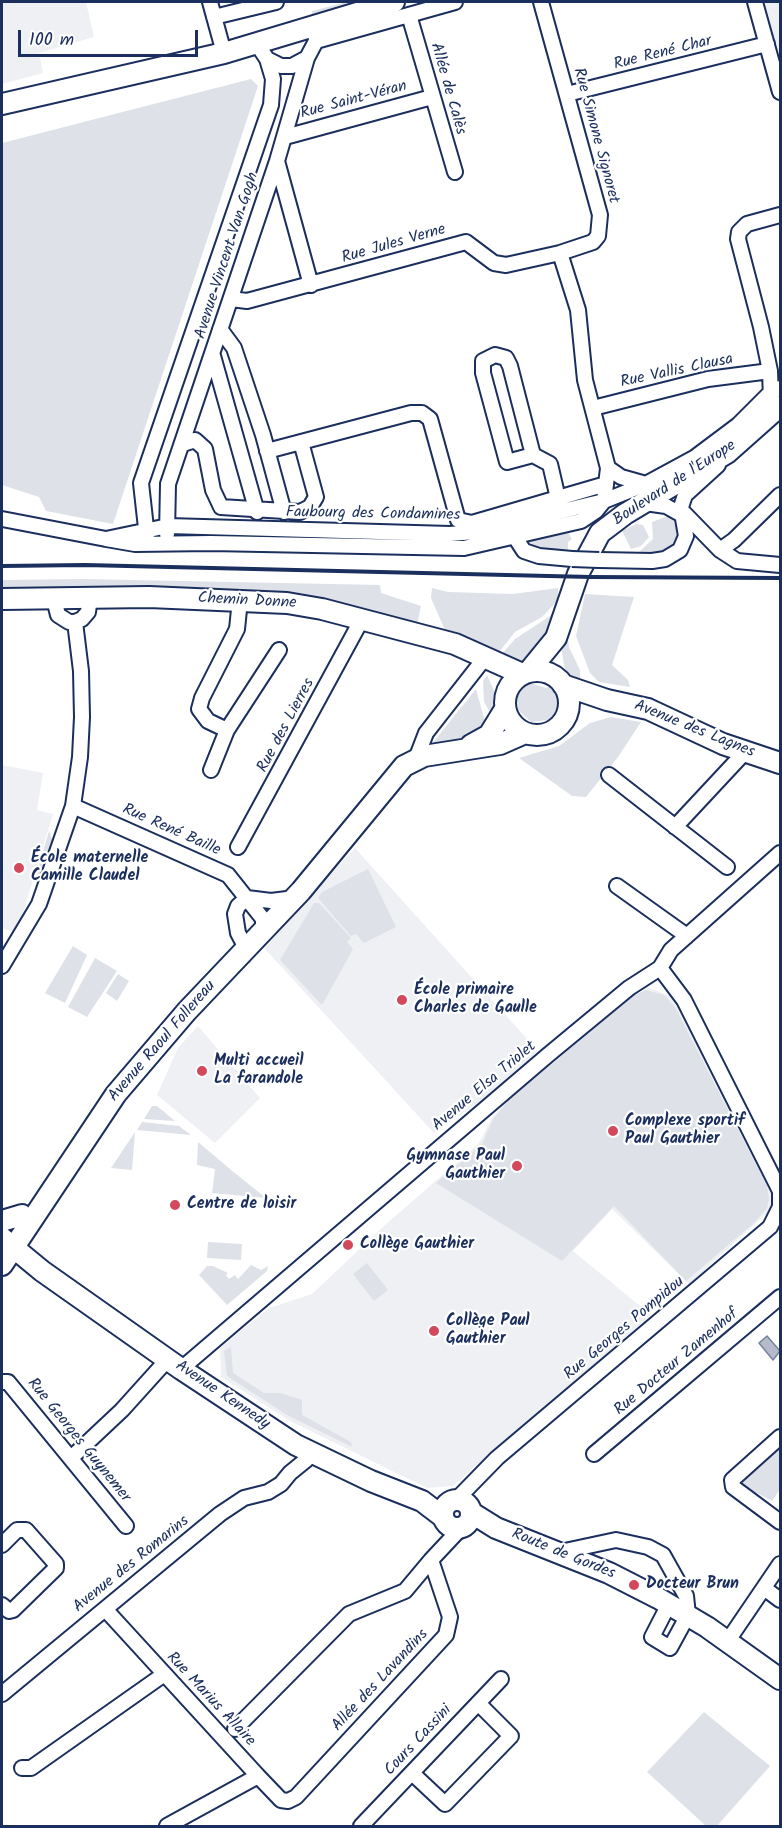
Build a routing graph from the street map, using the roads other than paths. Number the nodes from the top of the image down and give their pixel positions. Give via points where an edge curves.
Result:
1 (210, 2) edge
2 (276, 2) edge
3 (394, 2) edge
4 (455, 2) edge
5 (541, 2) edge
6 (755, 2) edge
7 (409, 15) junction
8 (214, 17) junction
9 (316, 34) junction
10 (767, 44) junction
11 (262, 52) junction
12 (224, 53) junction
13 (307, 58) junction
14 (778, 75) edge
15 (780, 92) edge
16 (567, 94) junction
17 (432, 97) junction
18 (2, 104) edge
19 (285, 137) junction
20 (277, 161) junction
21 (455, 172) dead end
22 (780, 215) edge
23 (560, 253) junction
24 (311, 285) junction
25 (231, 299) junction
26 (220, 330) junction
27 (213, 356) junction
28 (770, 371) junction
29 (776, 400) edge
30 (593, 408) junction
31 (301, 442) junction
32 (183, 444) junction
33 (267, 451) junction
34 (727, 453) junction
35 (533, 455) junction
36 (608, 468) junction
37 (606, 484) junction
38 (166, 494) junction
39 (646, 494) junction
40 (780, 495) edge
41 (145, 499) junction
42 (604, 501) junction
43 (560, 506) junction
44 (257, 512) junction
45 (284, 512) junction
46 (682, 513) junction
47 (2, 519) edge
48 (168, 526) junction
49 (554, 528) junction
50 (146, 529) junction
51 (512, 532) junction
52 (106, 540) junction
53 (156, 544) junction
54 (683, 545) junction
55 (716, 545) junction
56 (780, 565) edge
57 (90, 598) junction
58 (2, 599) edge
59 (54, 599) junction
60 (240, 600) junction
61 (362, 620) junction
62 (75, 622) junction
63 (556, 638) junction
64 (279, 651) dead end
65 (483, 658) junction
66 (526, 673) junction
67 (562, 683) junction
68 (607, 700) junction
69 (505, 702) junction
70 (566, 717) junction
71 (227, 730) junction
72 (525, 733) junction
73 (463, 749) junction
74 (744, 753) junction
75 (416, 759) junction
76 (780, 764) edge
77 (211, 770) dead end
78 (609, 775) dead end
79 (73, 806) junction
80 (675, 827) junction
81 (238, 846) dead end
82 (780, 854) edge
83 (727, 867) dead end
84 (617, 886) dead end
85 (294, 895) junction
86 (247, 898) junction
87 (263, 926) junction
88 (687, 936) junction
89 (244, 945) junction
90 (2, 966) edge
91 (660, 968) junction
92 (60, 1156) junction
93 (780, 1192) edge
94 (780, 1207) edge
95 (27, 1217) junction
96 (4, 1247) edge
97 (36, 1266) junction
98 (2, 1276) edge
99 (780, 1297) edge
100 (174, 1364) junction
101 (2, 1382) edge
102 (780, 1437) edge
103 (303, 1448) junction
104 (594, 1454) dead end
105 (72, 1457) junction
106 (458, 1514) junction
107 (780, 1522) edge
108 (126, 1526) dead end
109 (2, 1545) edge
110 (560, 1552) junction
111 (431, 1560) junction
112 (780, 1564) edge
113 (764, 1588) junction
114 (780, 1600) edge
115 (669, 1604) junction
116 (2, 1605) edge
117 (105, 1609) junction
118 (688, 1615) junction
119 (727, 1642) junction
120 (163, 1675) junction
121 (501, 1678) dead end
122 (780, 1679) edge
123 (2, 1694) edge
124 (478, 1703) junction
125 (235, 1729) dead end
126 (22, 1768) dead end
127 (412, 1773) junction
128 (258, 1776) junction
129 (296, 1797) joint
130 (167, 1827) edge
131 (361, 1827) edge

1 - 8 street
2 - 8 street
3 - 9 street
4 - 7 street
5 - 16 street, Rue Simone Signoret
6 - 10 street
7 - 9 street
7 - 17 street, Allée de Calès
8 - 12 street
9 - 11 street
9 - 13 street, Avenue Vincent Van Gogh
10 - 14 street
10 - 16 street, Rue René Char
11 - 12 street
11 - 13 street via 281,66
11 - 41 street, Avenue Vincent Van Gogh via 274,88 271,105 141,483
12 - 18 street
13 - 19 street, Avenue Vincent Van Gogh
14 - 15 street
16 - 23 street, Rue Simone Signoret via 600,226 598,236 588,246
17 - 19 street, Rue Saint-Véran
17 - 21 street, Allée de Calès
19 - 20 street, Avenue Vincent Van Gogh
20 - 24 street
20 - 25 street, Avenue Vincent Van Gogh
22 - 28 street via 747,224 738,239
23 - 24 street, Rue Jules Verne via 506,265 494,262 466,242
23 - 30 street via 578,310 585,380
24 - 25 street, Rue Jules Verne via 247,301
25 - 26 street, Avenue Vincent Van Gogh
26 - 27 street, Avenue Vincent Van Gogh
26 - 33 street via 234,348
27 - 32 street, Avenue Vincent Van Gogh
27 - 44 street
28 - 29 street
28 - 30 street, Rue Vallis Clausa via 708,379
29 - 34 street, Boulevard de l'Europe
29 - 39 street, Faubourg des Condamines
30 - 36 street
31 - 33 street
31 - 43 street via 422,413 430,419 458,520 472,523
31 - 45 street via 316,497 310,507 300,512
32 - 38 street, Avenue Vincent Van Gogh
32 - 44 street via 195,440 205,448 213,490 221,507
33 - 45 street
34 - 39 street, Boulevard de l'Europe
34 - 46 street via 685,495
35 - 35 street via 507,462 483,374 483,360 495,355 506,358
35 - 43 street via 550,464
36 - 37 street
36 - 39 street
37 - 42 street
37 - 43 street
38 - 41 street via 158,502
38 - 48 street, Avenue Vincent Van Gogh
39 - 42 street, Faubourg des Condamines
39 - 46 street
39 - 63 street, Boulevard de l'Europe via 593,544
40 - 55 street via 734,540
41 - 50 street, Avenue Vincent Van Gogh
42 - 43 street, Faubourg des Condamines
42 - 49 street via 581,521
43 - 49 street
43 - 51 street, Faubourg des Condamines
44 - 45 street
46 - 54 street via 687,529
46 - 55 street
47 - 52 street, Faubourg des Condamines
48 - 50 street, Faubourg des Condamines
48 - 51 street, Faubourg des Condamines via 450,534
48 - 53 street via 167,534
49 - 51 street
50 - 52 street, Faubourg des Condamines
50 - 53 street, Avenue Vincent Van Gogh via 147,536
51 - 53 street via 483,545 448,548
51 - 54 street, bridge via 520,548 530,553 572,559 665,559
52 - 53 street
54 - 55 street via 693,541
55 - 56 street via 737,561
57 - 59 street, Chemin Donne
57 - 60 street, Chemin Donne
57 - 62 street via 88,612
58 - 59 street, Chemin Donne
59 - 62 street via 58,615
60 - 61 street, Chemin Donne via 288,603
60 - 71 street via 237,629 200,709 208,721
61 - 65 street, Chemin Donne via 455,644
61 - 81 street, Rue des Lierres
62 - 79 street via 82,717
63 - 66 street, Boulevard de l'Europe
63 - 67 street, Boulevard de l'Europe
64 - 71 street
65 - 66 street, Chemin Donne
65 - 69 street
65 - 75 street via 426,733
66 - 67 street via 550,674
66 - 69 street via 511,683
67 - 68 street, Avenue des Lagnes
67 - 70 street via 568,698
68 - 70 street
68 - 74 street, Avenue des Lagnes via 648,709
69 - 72 street via 514,726
69 - 73 street, Avenue Raoul Follereau via 489,735
70 - 72 street via 548,733
71 - 77 street
72 - 73 street, Avenue Raoul Follereau via 500,744
73 - 75 street, Avenue Raoul Follereau
74 - 76 street, Avenue des Lagnes
74 - 80 street
75 - 85 street, Avenue Raoul Follereau via 400,770
78 - 80 street
79 - 86 street, Rue René Baille via 218,869
79 - 90 street via 39,904
80 - 83 street
82 - 88 street, Avenue Elsa Triolet
84 - 88 street
85 - 86 street via 271,902
85 - 87 street, Avenue Raoul Follereau
86 - 87 street, Rue René Baille
86 - 89 street via 235,915
87 - 89 street, Avenue Raoul Follereau
88 - 91 street, Avenue Elsa Triolet via 665,956
89 - 92 street, Avenue Raoul Follereau via 132,1056
89 - 95 street, Avenue Raoul Follereau via 116,1094
91 - 93 street, Rue Georges Pompidou via 684,1000
91 - 100 street, Avenue Elsa Triolet via 629,988
92 - 95 street, Avenue Raoul Follereau
92 - 96 street via 57,1172
93 - 94 street, Rue Georges Pompidou
94 - 106 street, Rue Georges Pompidou via 770,1227 497,1458 474,1483
95 - 96 street
95 - 96 street, Avenue Raoul Follereau
95 - 97 street
96 - 97 street, Avenue Kennedy
97 - 98 street via 8,1271
97 - 100 street, Avenue Kennedy
99 - 104 street, Rue Docteur Zamenhof
100 - 103 street, Avenue Kennedy
100 - 105 street, Avenue Elsa Triolet
101 - 105 street, Rue Georges Guynemer via 8,1382
102 - 107 street via 732,1480 733,1487
103 - 106 street, Avenue Kennedy via 371,1481
103 - 117 street, Avenue des Romarins via 292,1451 290,1473 281,1484 244,1498 220,1514
105 - 108 street, Rue Georges Guynemer
106 - 110 street, Route de Gordes
106 - 111 street
109 - 116 street via 17,1530 27,1530 56,1568 14,1610
110 - 115 street, Route de Gordes
110 - 118 street via 616,1540 648,1546 663,1555 673,1572 686,1596
111 - 125 street via 405,1591 348,1614
111 - 129 street, Allée des Lavandins via 450,1617 446,1635
112 - 113 street
113 - 114 street
113 - 119 street
115 - 118 street, Route de Gordes
115 - 118 street via 652,1637 670,1648
117 - 120 street, Rue Marius Allaire
117 - 123 street, Avenue des Romarins
118 - 119 street, Route de Gordes
119 - 122 street, Route de Gordes
120 - 126 street via 31,1768
120 - 128 street, Rue Marius Allaire
121 - 124 street, Cours Cassini
124 - 127 street, Cours Cassini
124 - 127 street via 511,1736 445,1804
127 - 131 street, Cours Cassini
128 - 129 street, Rue Marius Allaire via 281,1800
128 - 130 street

